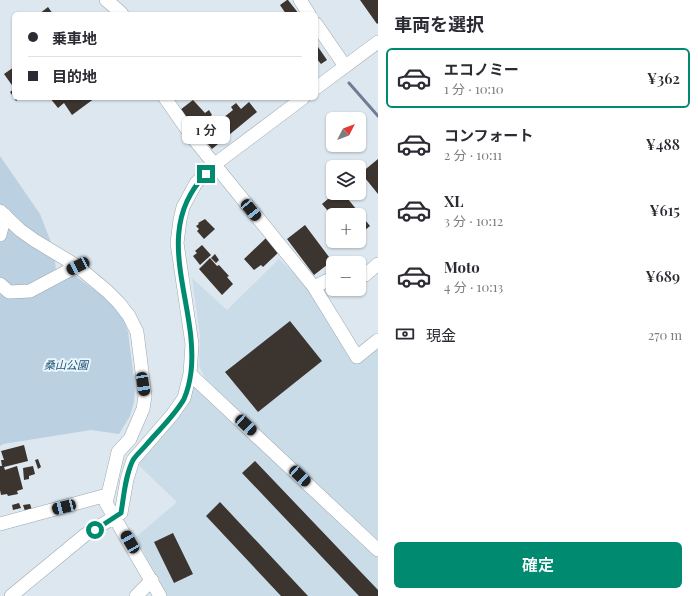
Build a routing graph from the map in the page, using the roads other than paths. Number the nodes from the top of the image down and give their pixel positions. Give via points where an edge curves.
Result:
1 (106, 0) edge
2 (300, 0) edge
3 (120, 12) edge
4 (308, 12) edge
5 (318, 27) edge
6 (378, 42) edge
7 (345, 66) junction
8 (318, 86) edge
9 (166, 100) edge
10 (299, 100) edge
11 (215, 164) junction
12 (2, 213) edge
13 (0, 235) edge
14 (378, 264) edge
15 (78, 266) junction
16 (366, 274) edge
17 (326, 281) edge
18 (0, 284) edge
19 (314, 287) junction
20 (378, 340) edge
21 (190, 374) junction
22 (107, 496) junction
23 (115, 518) junction
24 (0, 524) edge
25 (378, 550) edge
26 (152, 580) junction
27 (11, 596) edge
28 (136, 596) edge
29 (160, 596) edge

1 - 3 street
2 - 4 street
5 - 7 street
6 - 7 street
7 - 8 street
9 - 11 street
10 - 11 street
11 - 19 street
11 - 21 street via 196,183 183,207 177,243 192,344
12 - 13 street
12 - 15 street via 34,240
14 - 16 street
15 - 18 street via 30,291 9,292
15 - 22 street via 108,291 129,316 136,332 145,396 139,421 130,439 118,452
17 - 19 street
19 - 20 street via 356,357
21 - 23 street via 184,398 134,460 126,479 121,513
21 - 25 street
22 - 23 street via 106,503
22 - 24 street
23 - 26 street
23 - 27 street via 85,536
26 - 28 street
26 - 29 street

